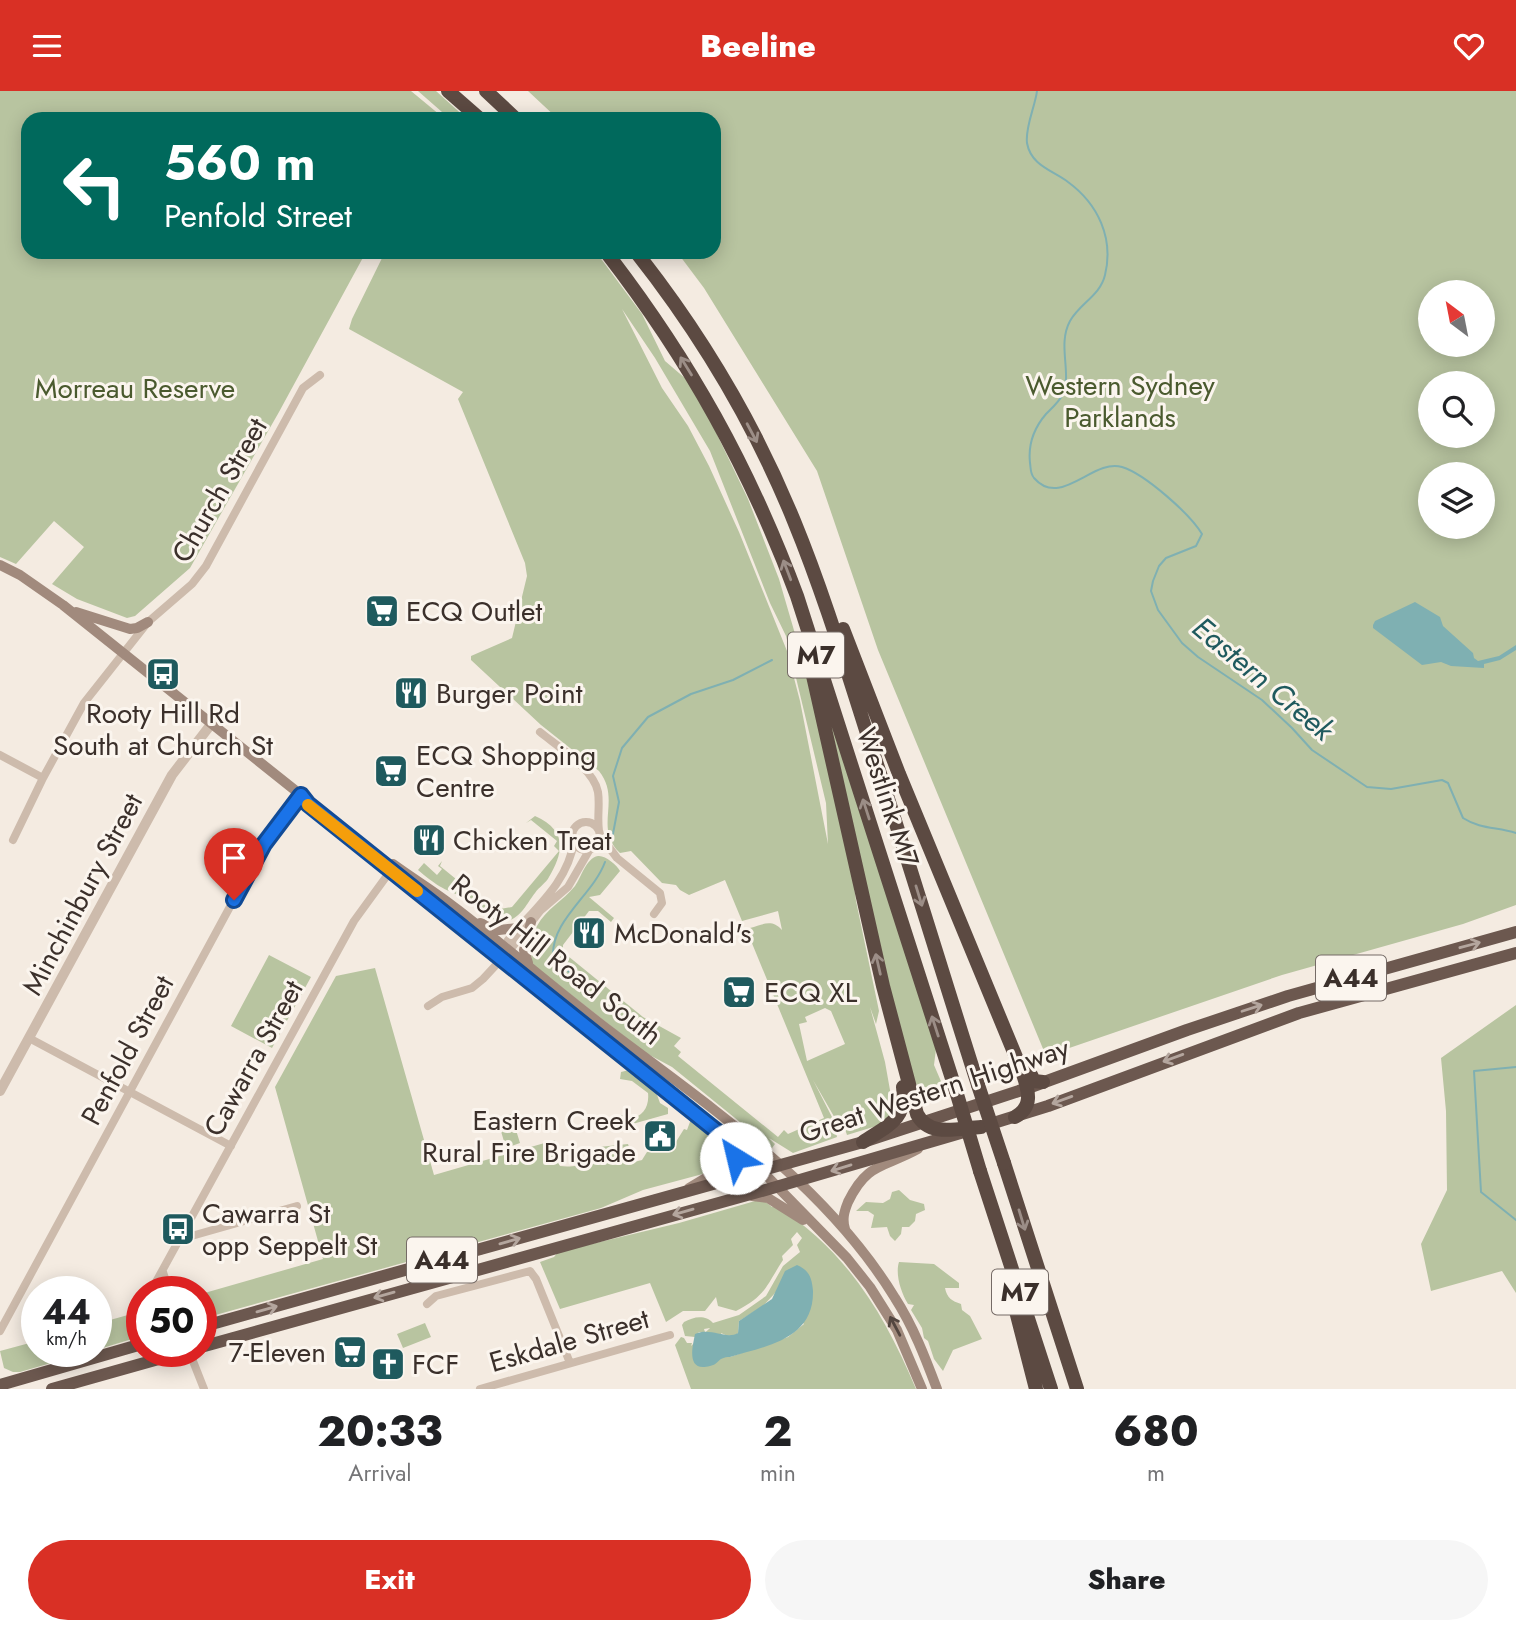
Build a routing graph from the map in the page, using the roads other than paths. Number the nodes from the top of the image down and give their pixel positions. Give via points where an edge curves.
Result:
1 (448, 91) edge
2 (486, 91) edge
3 (472, 112) edge
4 (508, 112) edge
5 (611, 259) edge
6 (641, 259) edge
7 (320, 375) dead end
8 (806, 552) junction
9 (0, 565) edge
10 (797, 596) junction
11 (70, 610) junction
12 (148, 622) junction
13 (123, 653) junction
14 (212, 723) junction
15 (540, 732) dead end
16 (0, 755) edge
17 (43, 778) junction
18 (301, 795) junction
19 (597, 810) junction
20 (584, 823) junction
21 (600, 833) junction
22 (13, 840) dead end
23 (574, 841) junction
24 (592, 848) junction
25 (617, 857) junction
26 (393, 868) junction
27 (654, 914) dead end
28 (471, 920) junction
29 (531, 922) junction
30 (518, 928) junction
31 (1516, 932) edge
32 (505, 951) junction
33 (1516, 953) edge
34 (974, 955) junction
35 (528, 965) junction
36 (428, 1006) dead end
37 (29, 1038) junction
38 (899, 1052) junction
39 (1043, 1082) junction
40 (1028, 1088) junction
41 (0, 1091) edge
42 (130, 1092) junction
43 (1015, 1117) junction
44 (923, 1123) junction
45 (981, 1127) junction
46 (863, 1142) junction
47 (930, 1143) junction
48 (734, 1145) junction
49 (230, 1146) junction
50 (780, 1165) junction
51 (762, 1171) junction
52 (796, 1181) junction
53 (778, 1187) junction
54 (683, 1192) junction
55 (989, 1195) junction
56 (727, 1199) junction
57 (297, 1206) dead end
58 (823, 1233) junction
59 (846, 1233) junction
60 (181, 1239) junction
61 (163, 1272) junction
62 (160, 1276) edge
63 (164, 1276) edge
64 (427, 1304) dead end
65 (1052, 1316) junction
66 (217, 1323) edge
67 (0, 1331) edge
68 (670, 1335) dead end
69 (217, 1342) edge
70 (126, 1348) edge
71 (570, 1363) junction
72 (131, 1367) edge
73 (195, 1367) edge
74 (1, 1382) edge
75 (52, 1389) edge
76 (204, 1389) edge
77 (480, 1389) edge
78 (922, 1389) edge
79 (937, 1389) edge
80 (1036, 1389) edge
81 (1051, 1389) edge
82 (1077, 1389) edge
83 (1086, 1389) edge

1 - 3 highway
2 - 4 highway
10 -> 5 highway, Westlink M7 / M7 via 724,430 661,327
6 -> 8 highway, Westlink M7 / M7 via 686,319 725,383 777,481
7 - 12 street, Church Street via 303,389 206,566
8 - 34 highway via 826,587
8 -> 65 highway, Westlink M7 / M7, bridge
9 - 11 main road, Rooty Hill Road South
38 -> 10 highway, M7
55 -> 10 highway, Westlink M7 / M7, bridge
11 - 12 main road via 130,629
11 - 13 main road, Rooty Hill Road South
12 - 13 street, Church Street
13 - 14 main road, Rooty Hill Road South
13 - 17 street, Church Street via 84,703
14 - 18 main road, Rooty Hill Road South
14 - 37 street, Minchinbury Street via 172,775
15 - 19 street via 589,772 597,788
16 - 17 street
17 - 22 street, Church Street
18 - 26 main road, Rooty Hill Road South
18 - 42 street, Penfold Street via 264,844
19 - 20 street
19 - 21 street
20 - 21 street via 593,824
20 - 23 street via 574,830
21 - 24 street
21 - 25 street
23 - 24 street via 579,847
23 - 30 street via 562,878
24 - 25 street
24 - 29 street via 572,882
25 - 27 street via 660,893 662,903
26 - 28 main road, Rooty Hill Road South
26 - 32 main road, Rooty Hill Road South
26 - 49 street, Cawarra Street via 354,921
28 - 30 main road via 499,930
28 - 32 main road, Rooty Hill Road South
29 - 32 street
29 - 35 main road via 524,950
30 - 32 street
39 -> 31 highway, Great Western Highway / A44 via 1288,996
32 - 35 main road, Rooty Hill Road South
32 - 36 street via 472,988
32 - 48 main road, Rooty Hill Road South
33 -> 43 highway, Great Western Highway / A44 via 1299,1013
34 - 39 highway via 1031,1079
34 - 40 highway
35 - 50 main road, Rooty Hill Road South
37 - 41 street, Minchinbury Street
37 - 42 street
38 - 44 highway, M7
38 - 46 highway, M7 via 905,1101 902,1112
39 - 40 highway, Great Western Highway / A44
40 - 43 highway via 1027,1106
40 - 44 highway, Great Western Highway / A44
42 - 49 street
42 - 67 street, Penfold Street
43 - 45 highway, Great Western Highway / A44
44 - 45 highway via 938,1130
44 - 46 highway, Great Western Highway / A44
45 - 47 highway, Great Western Highway / A44
46 - 50 highway, Great Western Highway / A44
47 -> 52 highway, Great Western Highway / A44
47 - 59 main road via 865,1175 843,1215
48 - 51 main road, Rooty Hill Road South
48 - 54 main road via 736,1158 731,1167
49 - 60 street, Cawarra Street
50 - 51 highway, Great Western Highway / A44
50 - 52 main road, Rooty Hill Road South
51 - 53 main road, Rooty Hill Road South
51 - 54 highway, Great Western Highway / A44
52 - 53 highway, Great Western Highway / A44
52 - 59 main road, Rooty Hill Road South
53 - 56 highway, Great Western Highway / A44
53 - 58 main road, Rooty Hill Road South
66 -> 54 highway, Great Western Highway / A44
55 - 80 highway via 986,1205
55 - 81 highway, Westlink M7 / M7
56 - 58 main road via 764,1196
56 -> 69 highway, Great Western Highway / A44
57 - 60 street
78 -> 58 main road via 887,1312
59 - 79 main road, Rooty Hill Road South via 895,1298
60 - 61 street, Cawarra Street
61 - 62 street, Cawarra Street
61 - 63 street
64 - 71 street via 436,1297 525,1271 533,1273
65 - 82 highway, Westlink M7 / M7
65 - 83 highway via 1060,1322
68 - 71 street, Eskdale Street
70 - 74 highway
71 - 77 street, Eskdale Street
72 - 75 highway
73 - 76 street

